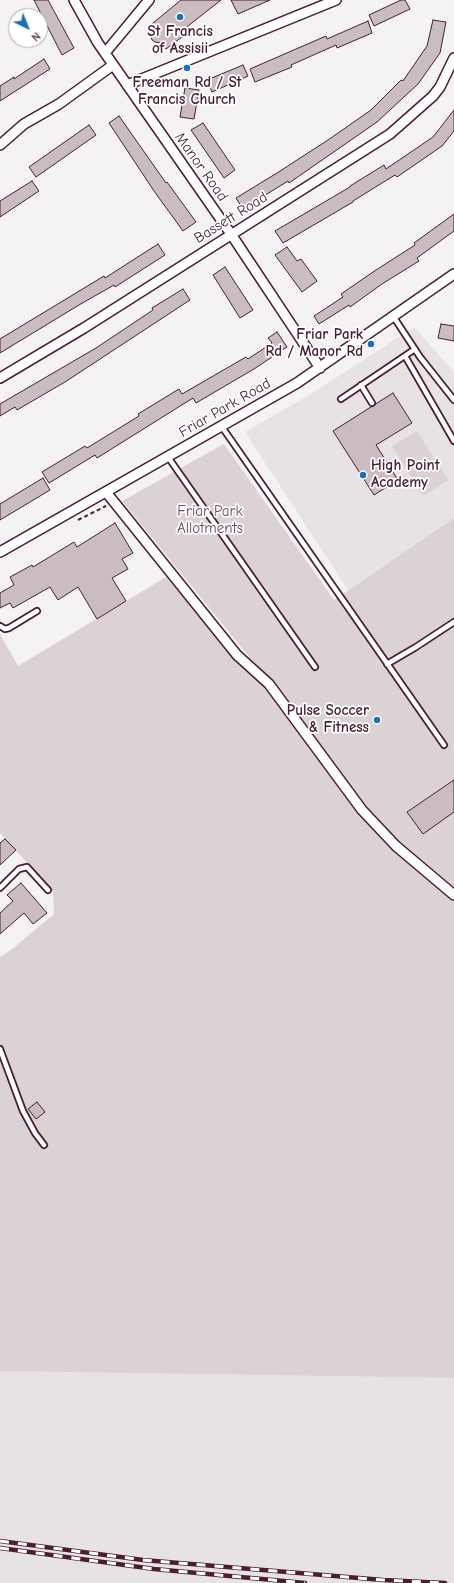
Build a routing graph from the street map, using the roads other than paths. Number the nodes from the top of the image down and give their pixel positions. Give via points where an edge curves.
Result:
1 (74, 0) edge
2 (148, 0) edge
3 (336, 0) edge
4 (105, 53) junction
5 (454, 58) edge
6 (113, 65) junction
7 (127, 86) junction
8 (0, 145) edge
9 (231, 234) junction
10 (452, 279) edge
11 (393, 316) junction
12 (415, 349) junction
13 (405, 356) junction
14 (320, 368) junction
15 (0, 378) edge
16 (361, 385) junction
17 (342, 399) dead end
18 (454, 400) edge
19 (372, 403) dead end
20 (222, 427) junction
21 (454, 442) edge
22 (168, 457) junction
23 (106, 492) junction
24 (0, 552) edge
25 (37, 611) dead end
26 (454, 622) edge
27 (0, 626) edge
28 (387, 664) junction
29 (315, 667) dead end
30 (444, 745) dead end
31 (0, 888) edge
32 (48, 890) dead end
33 (454, 895) edge
34 (0, 1049) edge
35 (44, 1145) dead end

1 - 4 street, Manor Road
2 - 4 street
3 - 7 street
4 - 6 street, Manor Road
5 - 9 street, Bassett Road via 433,96 390,134
6 - 7 street, Manor Road
6 - 8 street via 59,104 24,124
7 - 9 street, Manor Road
9 - 14 street, Manor Road
9 - 15 street, Bassett Road via 84,328
10 - 11 street, Friar Park Road
11 - 12 lane
11 - 14 street, Friar Park Road
12 - 13 lane
12 - 18 lane
13 - 16 lane
13 - 21 lane
14 - 20 street, Friar Park Road
16 - 17 lane
16 - 19 lane
20 - 22 street, Friar Park Road
20 - 28 lane
22 - 23 street, Friar Park Road
22 - 29 lane
23 - 24 street, Friar Park Road
23 - 33 street via 237,655 269,684 362,810 396,846
25 - 27 lane via 9,628
26 - 28 lane
28 - 30 lane
31 - 32 lane via 19,869 27,867
34 - 35 lane via 23,1111

